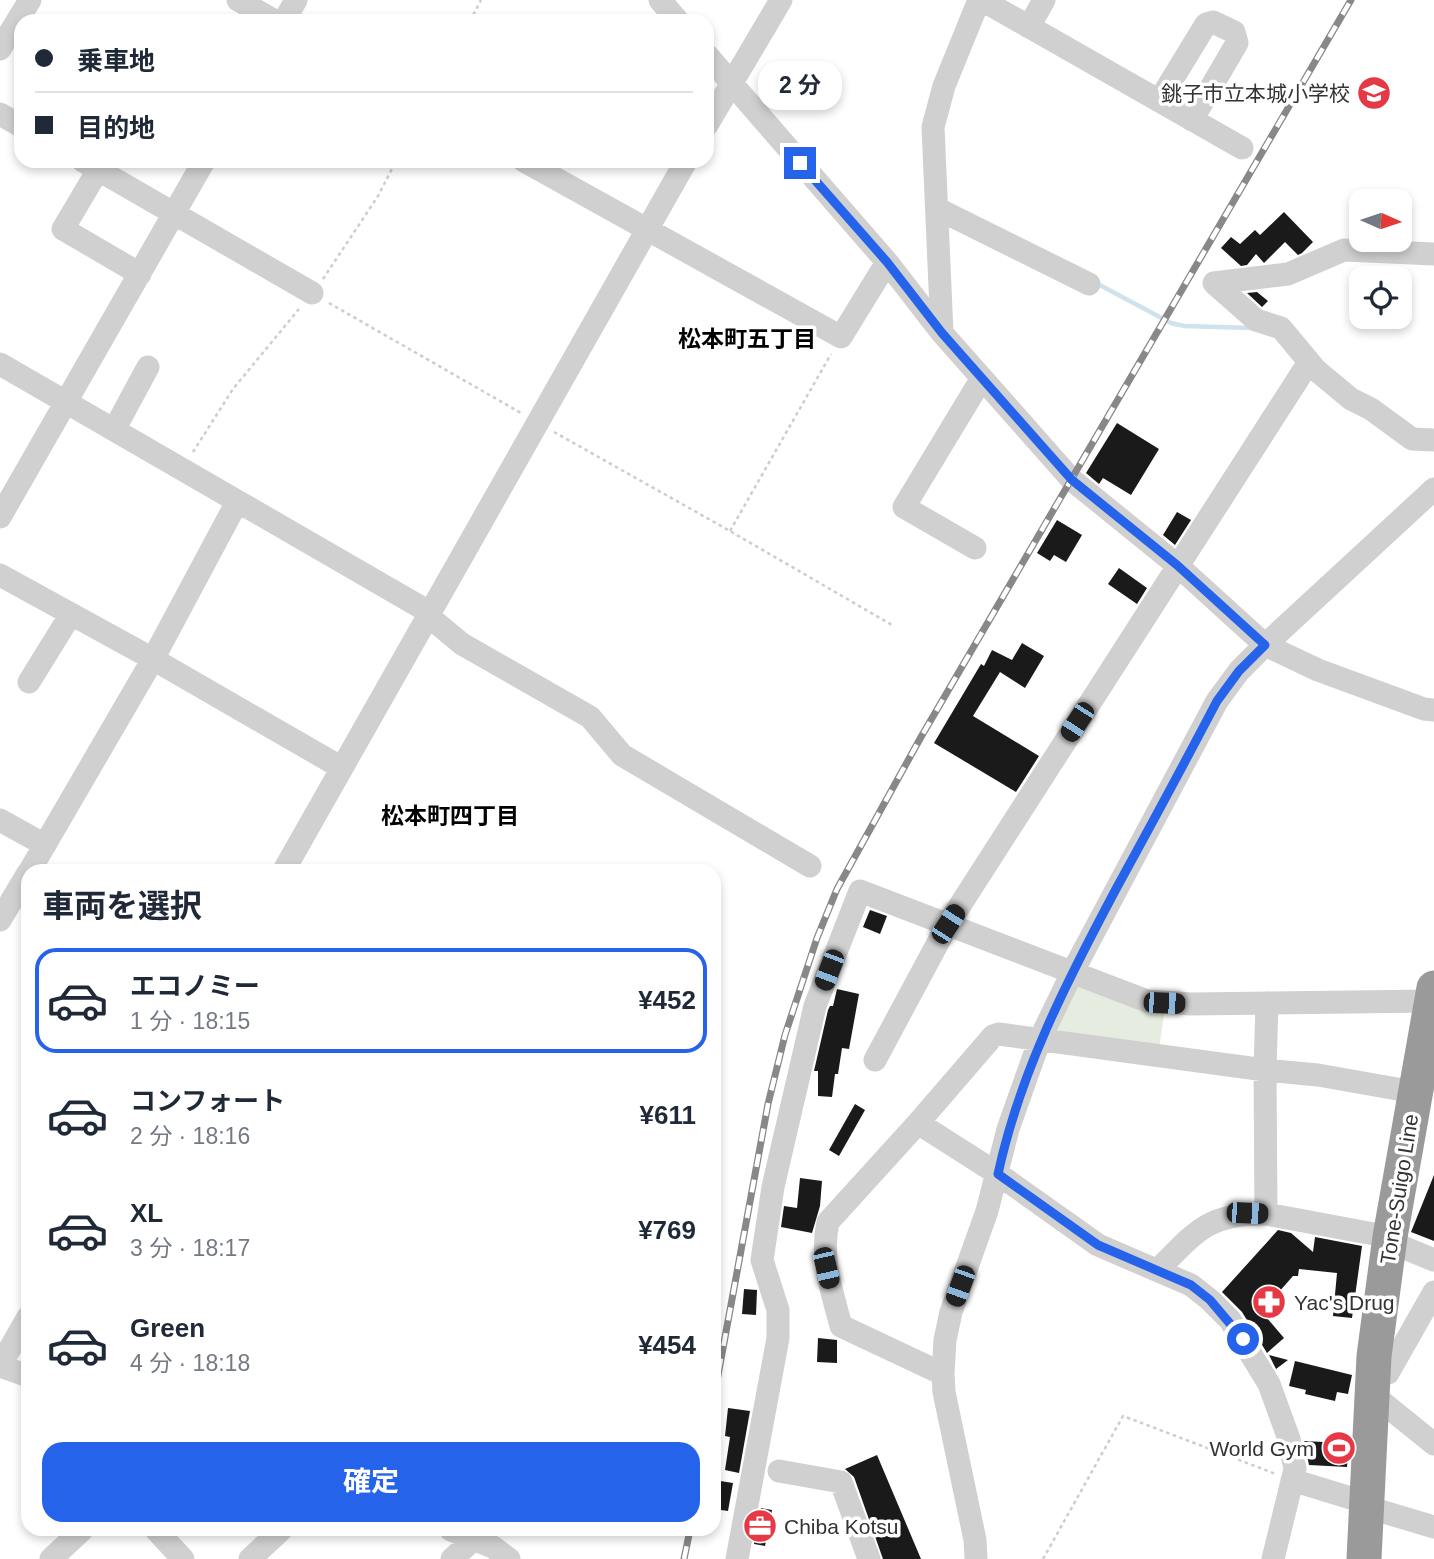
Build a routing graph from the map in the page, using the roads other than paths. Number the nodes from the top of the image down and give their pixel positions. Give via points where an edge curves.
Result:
1 (237, 0) edge
2 (660, 0) edge
3 (781, 0) edge
4 (981, 0) edge
5 (1044, 0) edge
6 (262, 14) edge
7 (672, 14) edge
8 (14, 26) edge
9 (1029, 26) junction
10 (0, 49) edge
11 (714, 63) edge
12 (732, 84) junction
13 (1159, 101) junction
14 (714, 114) edge
15 (1192, 120) junction
16 (1242, 148) dead end
17 (99, 168) edge
18 (102, 168) edge
19 (200, 168) edge
20 (537, 168) edge
21 (682, 168) edge
22 (938, 209) junction
23 (174, 213) junction
24 (646, 229) junction
25 (1434, 254) edge
26 (887, 262) junction
27 (139, 274) junction
28 (1089, 284) dead end
29 (312, 293) road end
30 (942, 333) junction
31 (1309, 362) junction
32 (0, 364) edge
33 (148, 367) dead end
34 (982, 378) junction
35 (66, 402) junction
36 (114, 430) junction
37 (1434, 440) edge
38 (1434, 489) edge
39 (237, 502) junction
40 (0, 517) edge
41 (975, 548) dead end
42 (1177, 565) junction
43 (0, 575) edge
44 (428, 613) junction
45 (71, 614) junction
46 (1265, 645) junction
47 (153, 659) junction
48 (29, 682) dead end
49 (1434, 710) edge
50 (342, 768) junction
51 (0, 820) edge
52 (45, 845) junction
53 (33, 864) edge
54 (288, 864) edge
55 (810, 866) dead end
56 (21, 884) edge
57 (0, 920) edge
58 (948, 924) junction
59 (1073, 971) junction
60 (1433, 994) edge
61 (1267, 1003) junction
62 (1040, 1039) junction
63 (875, 1060) dead end
64 (1265, 1070) junction
65 (1420, 1099) edge
66 (918, 1123) junction
67 (998, 1174) junction
68 (1266, 1214) junction
69 (1390, 1239) junction
70 (1434, 1260) edge
71 (1158, 1269) junction
72 (1434, 1292) edge
73 (21, 1329) edge
74 (0, 1366) edge
75 (21, 1374) edge
76 (943, 1374) junction
77 (1373, 1385) junction
78 (1434, 1444) edge
79 (779, 1471) dead end
80 (1292, 1480) junction
81 (1367, 1505) junction
82 (1434, 1527) edge
83 (76, 1536) edge
84 (162, 1536) edge
85 (275, 1536) edge
86 (469, 1536) edge
87 (475, 1538) junction
88 (51, 1559) edge
89 (183, 1559) edge
90 (250, 1559) edge
91 (452, 1559) edge
92 (509, 1559) edge
93 (737, 1559) edge
94 (869, 1559) edge
95 (976, 1559) edge
96 (1273, 1559) edge
97 (1364, 1559) edge

1 - 6 street
2 - 7 street
3 - 12 street
4 - 9 street
4 - 22 street via 944,86 933,127
5 - 9 street
8 - 10 street
9 - 13 street
11 - 12 street
12 - 14 street
12 - 26 street
13 - 15 street
13 - 15 street via 1206,24 1213,22 1234,32 1237,43
15 - 16 street
17 - 27 street via 63,229
18 - 23 street
19 - 23 street
20 - 24 street
21 - 24 street
22 - 28 street
22 - 30 street
23 - 27 street
23 - 29 street
24 - 26 street via 841,337
24 - 44 street
25 - 31 street via 1344,250 1288,274 1214,283 1256,320 1282,328
26 - 30 street
27 - 35 street
30 - 34 street
31 - 37 street via 1351,399 1412,439
31 - 42 street
32 - 35 street
33 - 36 street
34 - 41 street via 904,507
34 - 42 street via 1072,480
35 - 36 street
35 - 40 street
36 - 39 street
38 - 46 street
39 - 44 street
39 - 47 street
42 - 46 street
42 - 58 street
43 - 45 street
44 - 50 street
44 - 55 street via 462,644 590,717 622,755
45 - 47 street
45 - 48 street
46 - 49 street via 1318,670
46 - 59 street via 1217,701
47 - 50 street
47 - 52 street
50 - 54 street
51 - 52 street
52 - 53 street
56 - 57 street
58 - 59 street
58 - 63 street
58 - 93 street via 860,891 815,1006 773,1187 762,1260 778,1310 778,1338
59 - 61 street via 1130,996 1164,1003
59 - 62 street
60 - 61 street
60 - 65 highway, Tone-Suigo Line
61 - 64 street
62 - 64 street
62 - 66 street via 993,1036
62 - 67 street via 1008,1129
64 - 65 street via 1318,1075
64 - 68 street
65 - 69 highway, Tone-Suigo Line
66 - 67 street
66 - 76 street via 828,1222 824,1253 841,1326
67 - 71 street via 1098,1245
67 - 76 street via 951,1312
68 - 69 street
68 - 71 street via 1247,1213 1206,1225
69 - 70 street
69 - 77 highway, Tone-Suigo Line
71 - 80 street via 1210,1300 1243,1339 1279,1406 1295,1469
72 - 77 street via 1388,1373
73 - 74 street
74 - 75 street
76 - 95 street
77 - 78 street
77 - 81 highway, Tone-Suigo Line
79 - 94 street via 841,1482
80 - 81 street
80 - 96 street
81 - 82 street
81 - 97 highway, Tone-Suigo Line
83 - 88 street
84 - 89 street
85 - 90 street
86 - 87 street
87 - 91 street
87 - 92 street

